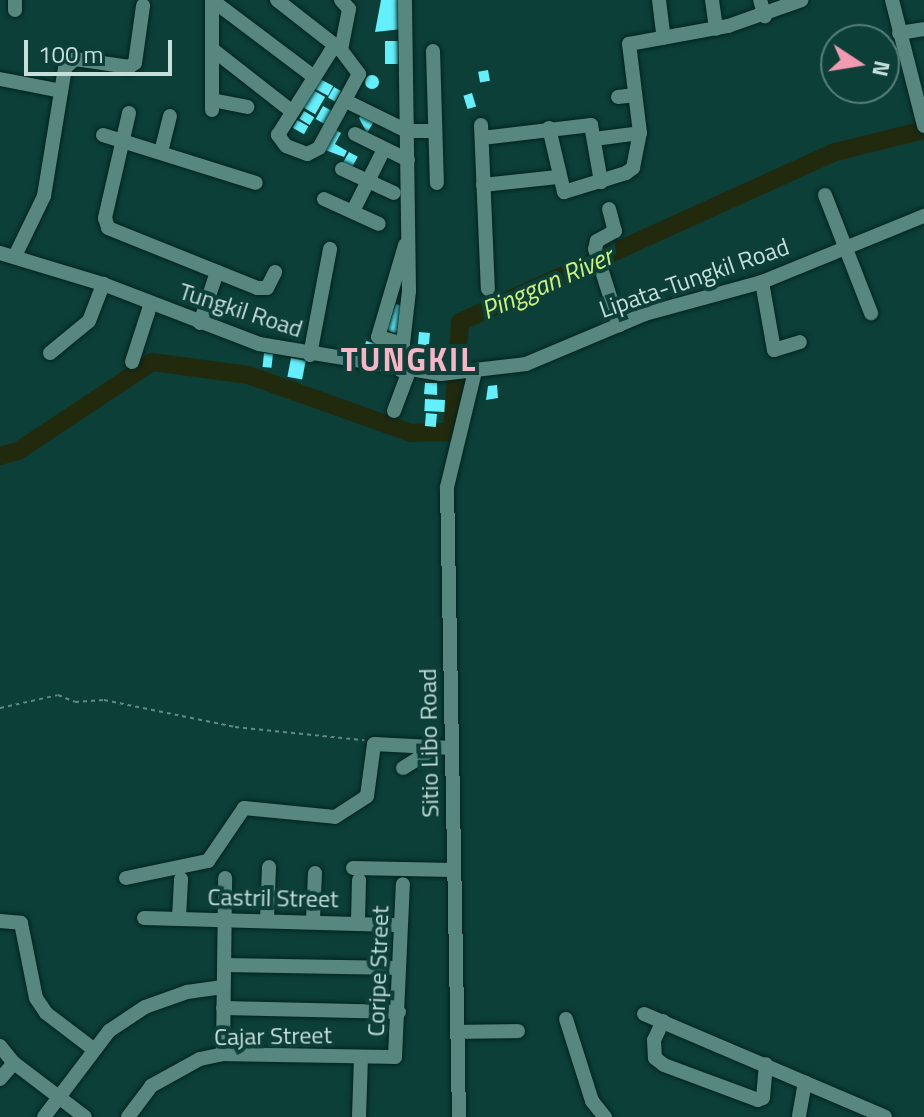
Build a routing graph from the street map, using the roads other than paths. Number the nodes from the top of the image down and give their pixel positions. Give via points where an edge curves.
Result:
1 (212, 0) edge
2 (277, 0) edge
3 (341, 0) edge
4 (405, 0) edge
5 (659, 0) edge
6 (712, 0) edge
7 (760, 0) edge
8 (802, 0) edge
9 (892, 0) edge
10 (143, 6) dead end
11 (765, 16) junction
12 (897, 24) edge
13 (716, 29) junction
14 (924, 29) edge
15 (900, 33) edge
16 (900, 36) edge
17 (664, 38) junction
18 (338, 48) junction
19 (212, 49) junction
20 (433, 51) dead end
21 (313, 76) junction
22 (0, 79) edge
23 (918, 89) edge
24 (61, 91) junction
25 (635, 95) junction
26 (618, 97) dead end
27 (348, 102) junction
28 (247, 107) dead end
29 (290, 110) junction
30 (129, 113) dead end
31 (170, 116) dead end
32 (922, 121) edge
33 (549, 128) junction
34 (407, 131) junction
35 (435, 131) junction
36 (593, 132) junction
37 (640, 133) junction
38 (355, 134) dead end
39 (103, 135) dead end
40 (122, 141) junction
41 (384, 149) junction
42 (161, 152) junction
43 (408, 160) junction
44 (342, 169) dead end
45 (558, 177) junction
46 (367, 180) junction
47 (601, 182) junction
48 (256, 183) dead end
49 (437, 183) dead end
50 (483, 185) junction
51 (394, 193) dead end
52 (825, 195) dead end
53 (324, 199) dead end
54 (609, 209) dead end
55 (353, 211) junction
56 (924, 216) edge
57 (379, 224) dead end
58 (409, 232) junction
59 (845, 246) junction
60 (330, 249) dead end
61 (7, 255) edge
62 (217, 272) junction
63 (275, 272) dead end
64 (762, 282) junction
65 (103, 284) junction
66 (488, 289) dead end
67 (151, 303) junction
68 (871, 313) dead end
69 (200, 323) junction
70 (619, 325) junction
71 (800, 342) dead end
72 (403, 344) junction
73 (50, 353) dead end
74 (310, 355) junction
75 (132, 362) dead end
76 (404, 371) junction
77 (472, 372) junction
78 (394, 411) dead end
79 (444, 747) junction
80 (403, 768) dead end
81 (269, 867) dead end
82 (454, 870) junction
83 (315, 873) dead end
84 (126, 878) dead end
85 (225, 878) dead end
86 (181, 879) dead end
87 (403, 884) dead end
88 (144, 918) dead end
89 (179, 918) junction
90 (224, 919) junction
91 (267, 919) junction
92 (313, 920) junction
93 (0, 921) edge
94 (358, 921) junction
95 (401, 925) junction
96 (224, 965) junction
97 (399, 968) junction
98 (223, 987) junction
99 (223, 1008) junction
100 (399, 1012) junction
101 (644, 1014) dead end
102 (566, 1019) dead end
103 (663, 1021) junction
104 (518, 1031) dead end
105 (457, 1032) junction
106 (0, 1046) edge
107 (92, 1048) junction
108 (223, 1054) junction
109 (361, 1057) junction
110 (393, 1058) joint
111 (14, 1063) junction
112 (766, 1064) junction
113 (0, 1079) edge
114 (805, 1083) junction
115 (59, 1097) junction
116 (847, 1110) edge
117 (799, 1116) edge
118 (44, 1117) edge
119 (85, 1117) edge
120 (128, 1117) edge
121 (359, 1117) edge
122 (459, 1117) edge
123 (605, 1117) edge
124 (885, 1117) edge

1 - 19 street
1 - 21 street
2 - 18 street
3 - 18 street via 349,9
4 - 34 street
5 - 17 street
6 - 13 street
7 - 11 street
8 - 11 street
9 - 12 street
10 - 24 street via 135,63 129,67 75,59 65,68
11 - 13 street
13 - 17 street
14 - 15 street
16 - 23 street
17 - 25 street via 632,42 620,54
18 - 21 street
18 - 27 street via 359,74
19 - 28 street via 212,105
19 - 29 street
20 - 35 street
21 - 29 street
22 - 24 street
23 - 32 street
24 - 61 street via 44,196
25 - 26 street
25 - 37 street
27 - 29 street via 314,153 286,146 278,135
27 - 34 street
30 - 40 street
31 - 42 street
33 - 36 street
33 - 45 street
33 - 50 street via 482,131
34 - 35 street
34 - 43 street
35 - 49 street
36 - 37 street
36 - 47 street
37 - 47 street via 633,168
38 - 41 street
39 - 40 street
40 - 42 street
40 - 62 street via 105,218 108,228
41 - 43 street
41 - 46 street
42 - 48 street
43 - 58 street
44 - 46 street
45 - 47 street via 564,192
45 - 50 street
46 - 51 street
46 - 55 street
50 - 66 street
52 - 59 street
53 - 55 street
54 - 70 street via 615,231 597,241 596,254
55 - 57 street
56 - 59 street, Lipata-Tungkil Road
58 - 72 street
58 - 72 street via 378,337
59 - 64 street, Lipata-Tungkil Road
59 - 68 street
60 - 74 street
61 - 65 street, Tungkil Road
62 - 63 street via 262,289
62 - 69 street
64 - 70 street, Lipata-Tungkil Road
64 - 71 street via 774,350
65 - 67 street, Tungkil Road
65 - 73 street via 89,321
67 - 69 street, Tungkil Road
67 - 75 street
69 - 74 street, Tungkil Road
70 - 77 street, Lipata-Tungkil Road via 526,364
72 - 76 street
74 - 76 street, Tungkil Road
76 - 77 street, Tungkil Road
76 - 78 street
77 - 79 street, Sitio Libo Road via 447,487
79 - 80 street
79 - 82 street, Sitio Libo Road
79 - 84 street via 377,743 372,747 367,796 335,817 244,808 208,861
81 - 91 street
82 - 94 street via 356,874
82 - 105 street, Sitio Libo Road
83 - 92 street
85 - 90 street
86 - 89 street
87 - 95 street, Coripe Street
88 - 89 street, Castril Street
89 - 90 street, Castril Street
90 - 91 street, Castril Street
90 - 96 street
91 - 92 street, Castril Street
92 - 94 street, Castril Street
93 - 107 street via 21,923 36,998 46,1013
94 - 95 street, Castril Street
95 - 97 street, Coripe Street
96 - 97 street
96 - 98 street
97 - 100 street, Coripe Street
98 - 99 street
98 - 107 street via 187,992 145,1007
99 - 100 street
99 - 108 street
100 - 110 street, Coripe Street
101 - 103 street
102 - 123 street via 592,1101
103 - 112 street
103 - 112 street via 654,1040 655,1058 664,1065 758,1100 763,1098
104 - 105 street
105 - 122 street, Sitio Libo Road
106 - 111 street
107 - 115 street
108 - 109 street, Cajar Street
108 - 120 street, Cajar Street via 168,1073
109 - 110 street, Cajar Street
109 - 121 street
111 - 113 street
111 - 115 street
112 - 114 street
114 - 116 street
114 - 117 street
115 - 118 street
115 - 119 street
116 - 124 street

